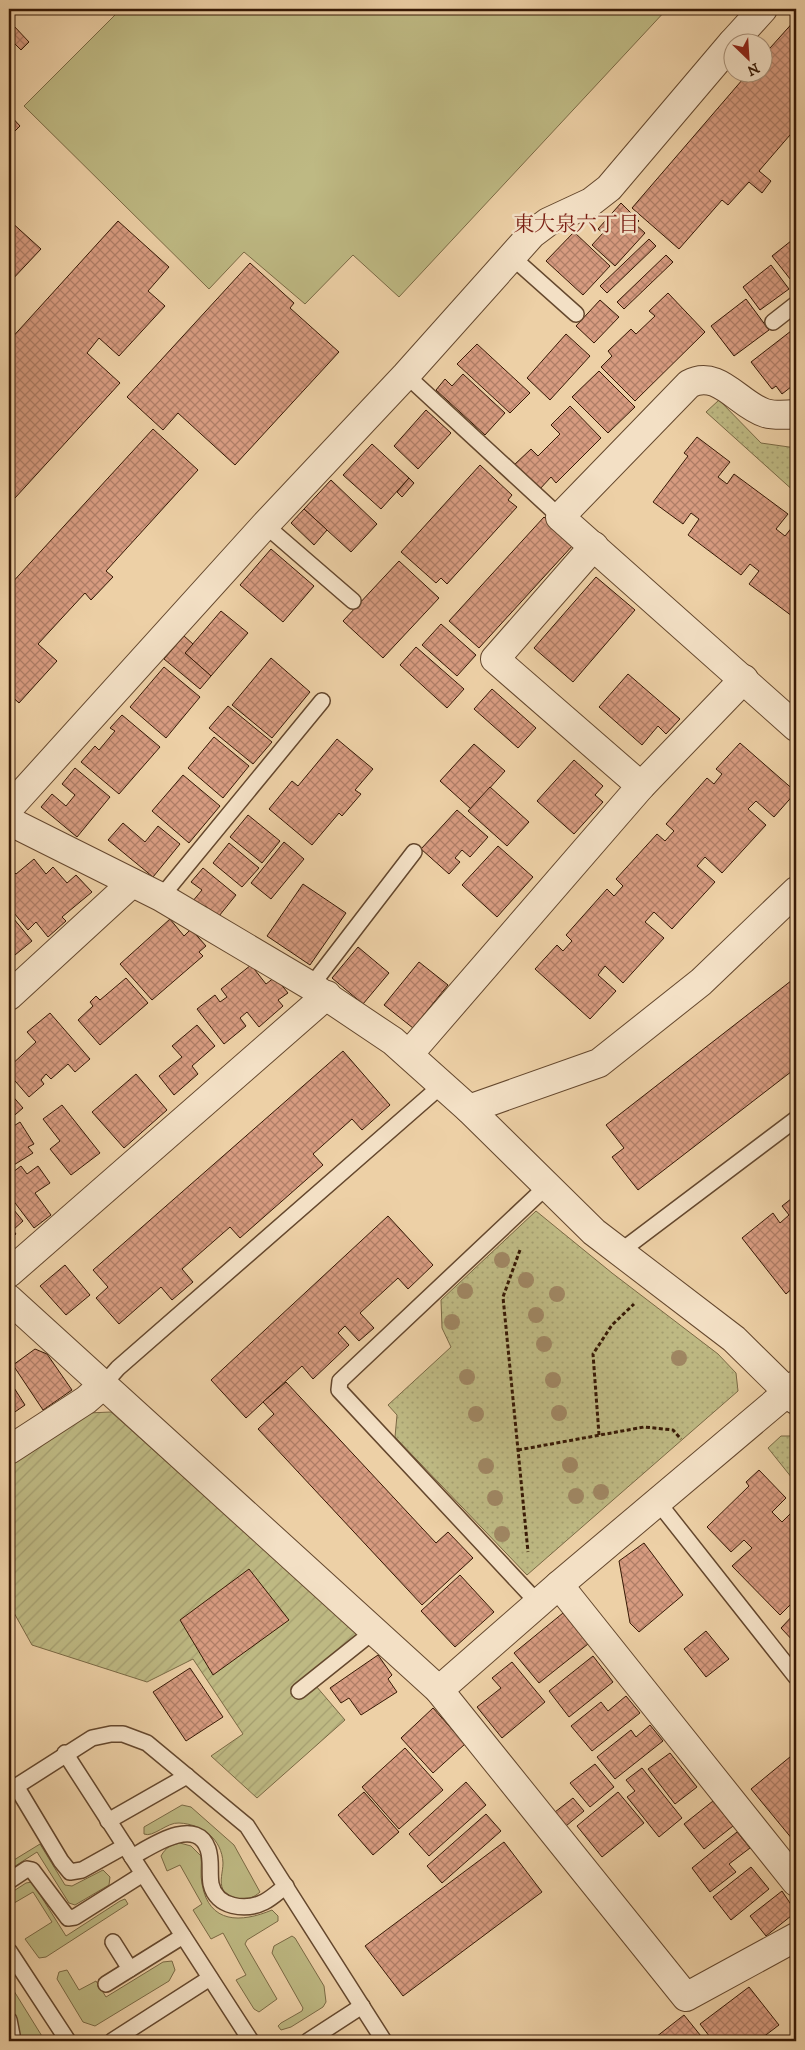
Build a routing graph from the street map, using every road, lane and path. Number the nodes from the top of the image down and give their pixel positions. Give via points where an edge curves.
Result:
1 (763, 9) edge
2 (743, 32) edge
3 (722, 56) edge
4 (512, 256) junction
5 (795, 307) edge
6 (576, 314) dead end
7 (773, 322) dead end
8 (406, 375) junction
9 (796, 414) edge
10 (560, 517) junction
11 (264, 525) junction
12 (594, 546) junction
13 (353, 601) dead end
14 (744, 678) junction
15 (322, 701) dead end
16 (796, 727) edge
17 (641, 786) junction
18 (9, 808) edge
19 (9, 821) edge
20 (414, 852) dead end
21 (132, 883) junction
22 (796, 891) edge
23 (161, 897) junction
24 (319, 991) junction
25 (9, 996) edge
26 (409, 1054) junction
27 (442, 1084) junction
28 (469, 1109) junction
29 (796, 1119) edge
30 (538, 1194) junction
31 (621, 1251) junction
32 (9, 1273) edge
33 (660, 1280) junction
34 (9, 1299) edge
35 (102, 1386) junction
36 (793, 1392) edge
37 (599, 1435) junction
38 (9, 1450) edge
39 (518, 1450) junction
40 (703, 1463) junction
41 (657, 1501) junction
42 (550, 1593) junction
43 (374, 1631) junction
44 (796, 1677) edge
45 (299, 1690) dead end
46 (439, 1690) junction
47 (65, 1753) junction
48 (187, 1776) junction
49 (12, 1789) edge
50 (108, 1821) junction
51 (129, 1852) junction
52 (143, 1874) junction
53 (9, 1881) edge
54 (796, 1882) edge
55 (286, 1886) junction
56 (183, 1936) junction
57 (796, 1937) edge
58 (114, 1942) dead end
59 (9, 1951) edge
60 (130, 1969) junction
61 (210, 1978) junction
62 (106, 1984) dead end
63 (362, 2006) junction
64 (9, 2020) edge
65 (10, 2041) edge
66 (68, 2041) edge
67 (112, 2041) edge
68 (251, 2041) edge
69 (308, 2041) edge
70 (384, 2041) edge

1 - 2 street
3 - 4 street via 609,188 591,202 544,225
4 - 6 lane
4 - 8 street
5 - 7 lane
8 - 10 lane
8 - 11 street
9 - 10 street via 763,413 712,380 699,379 689,384
10 - 12 street
11 - 13 lane
11 - 18 street
12 - 14 street
12 - 17 street via 495,659
14 - 16 street
14 - 17 street
15 - 23 lane
17 - 26 street
19 - 21 street
20 - 24 lane
21 - 23 street
21 - 25 street
22 - 28 street via 701,982 599,1063
23 - 24 street
24 - 26 street
24 - 32 street
26 - 27 street
27 - 28 street
27 - 35 lane via 118,1368
28 - 30 street
29 - 31 lane
30 - 31 street
30 - 39 path via 503,1297
30 - 42 lane via 340,1381 339,1390
31 - 33 street
33 - 36 street via 734,1338
33 - 37 path via 612,1325 593,1354
34 - 35 street
35 - 38 street
35 - 43 street
36 - 40 street
37 - 39 path
37 - 40 path via 644,1427 673,1430
39 - 42 path via 529,1567
40 - 41 street
41 - 42 street
41 - 44 lane
42 - 46 street
42 - 54 street
43 - 45 lane
43 - 46 street
46 - 57 street via 686,1997
47 - 48 lane via 101,1735 131,1736 147,1743
47 - 49 lane
47 - 50 lane
48 - 50 lane
48 - 55 lane via 247,1826
49 - 51 lane via 70,1872
50 - 51 lane
51 - 52 lane
51 - 55 lane via 164,1839 192,1835 206,1844 211,1885 222,1901 240,1907 264,1902
52 - 53 lane via 75,1917 68,1918 32,1870 27,1869
52 - 56 lane
55 - 63 lane
56 - 60 lane
56 - 61 lane
58 - 60 lane
59 - 66 lane
60 - 62 lane
61 - 67 lane
61 - 68 lane
63 - 69 lane
63 - 70 lane
64 - 65 lane

